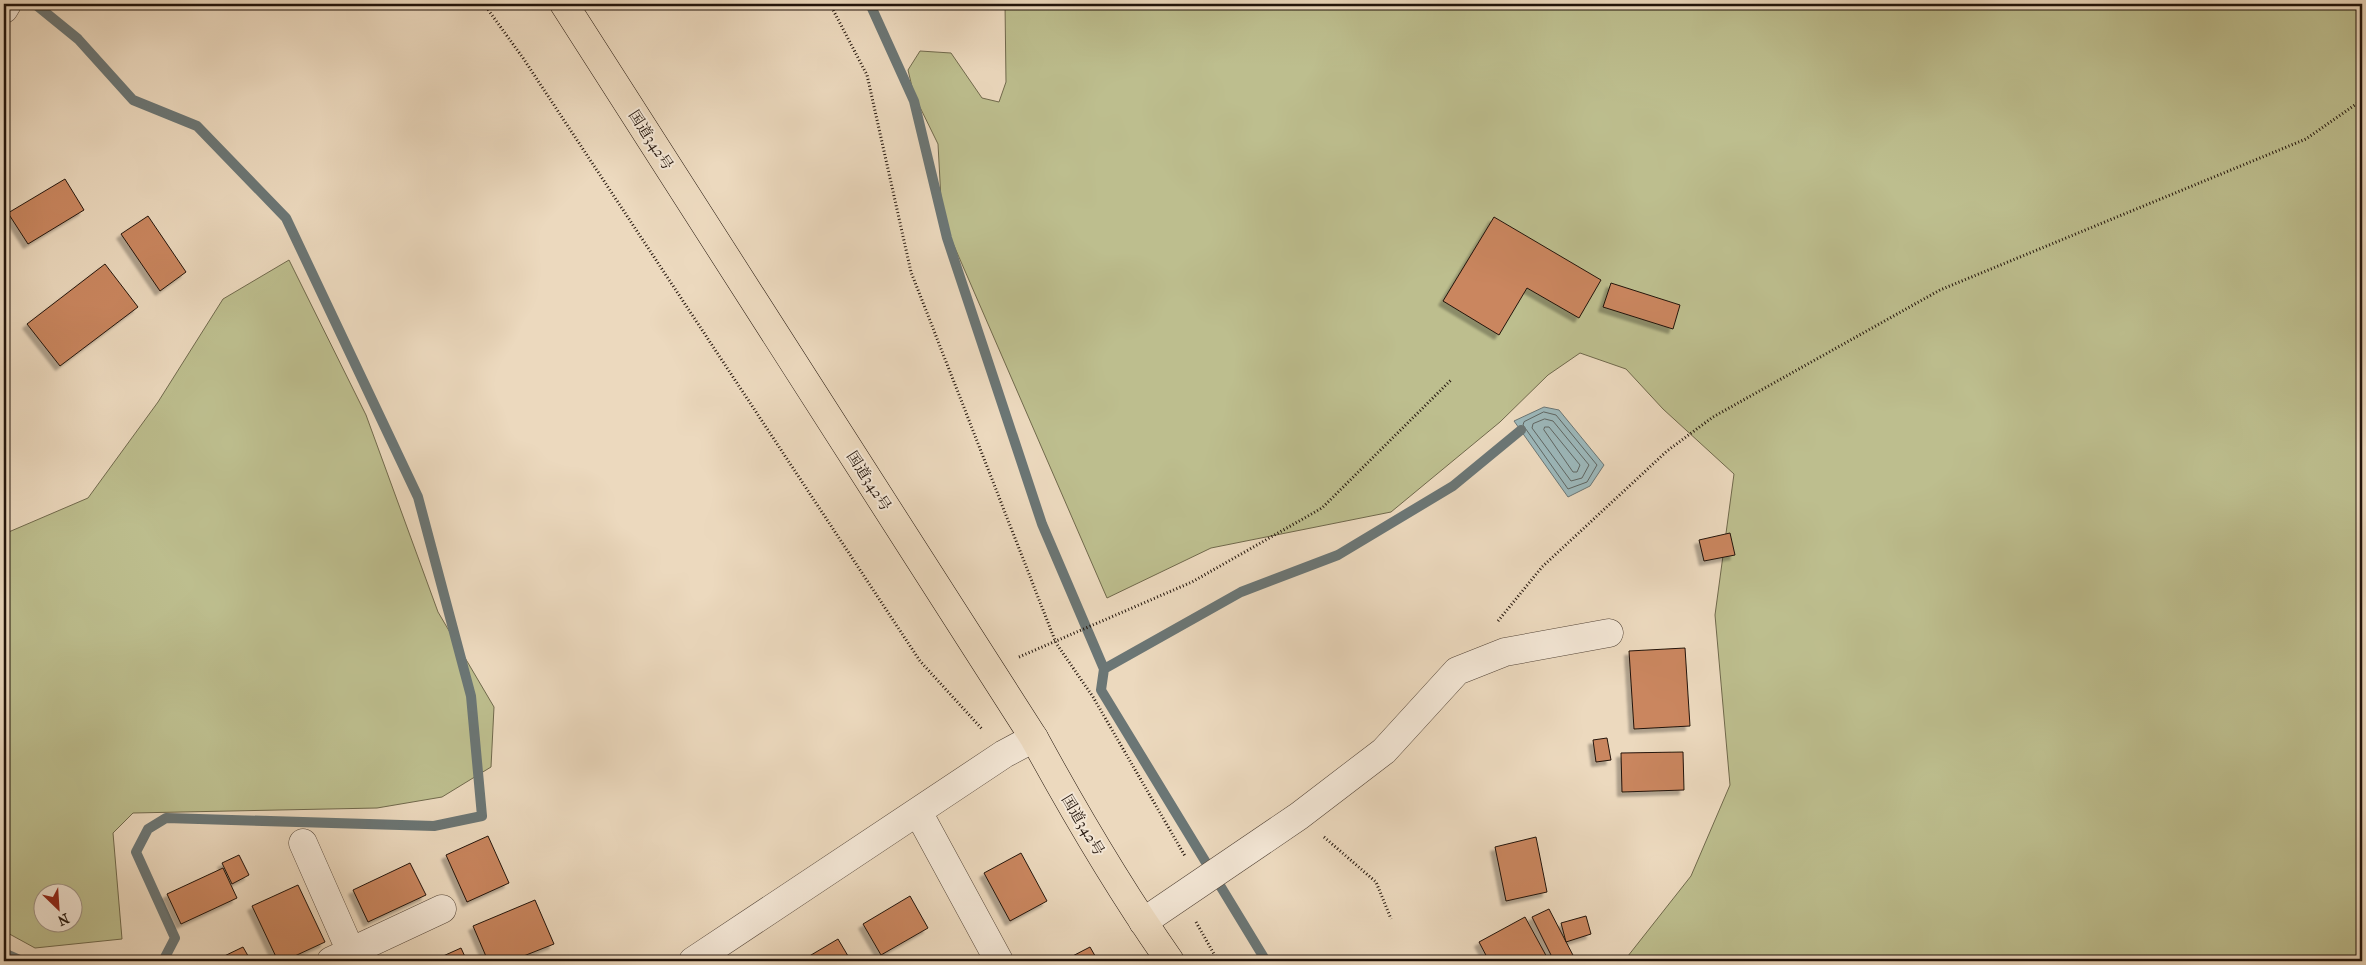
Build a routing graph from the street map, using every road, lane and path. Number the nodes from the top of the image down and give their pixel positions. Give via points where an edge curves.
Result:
1 (8, 4) edge
2 (484, 4) edge
3 (564, 4) edge
4 (830, 4) edge
5 (4, 9) edge
6 (2362, 100) edge
7 (1452, 380) dead end
8 (1493, 627) dead end
9 (1609, 633) dead end
10 (1056, 643) junction
11 (989, 669) junction
12 (1034, 738) junction
13 (1004, 754) junction
14 (918, 812) junction
15 (1299, 816) junction
16 (303, 843) dead end
17 (1191, 889) junction
18 (442, 909) dead end
19 (1391, 919) dead end
20 (1143, 922) junction
21 (346, 958) edge
22 (693, 961) edge
23 (999, 961) edge
24 (1170, 961) edge
25 (1218, 961) edge

1 - 5 street
2 - 13 path via 523,58 920,661
3 - 11 highway, 国道342号
4 - 10 path via 867,75 911,272
6 - 8 path via 2306,139 1940,290 1713,417 1667,451 1542,567
7 - 10 path via 1322,508 1192,582
9 - 15 street via 1505,652 1457,671 1384,751
10 - 11 path
10 - 17 path via 1093,696
11 - 12 highway, 国道342号
12 - 13 street
12 - 20 highway, 国道342号
13 - 14 street
14 - 22 street
14 - 23 street
15 - 17 street
15 - 19 path via 1376,882
16 - 21 street
17 - 20 street
17 - 25 path
18 - 21 street
20 - 24 highway, 国道342号

